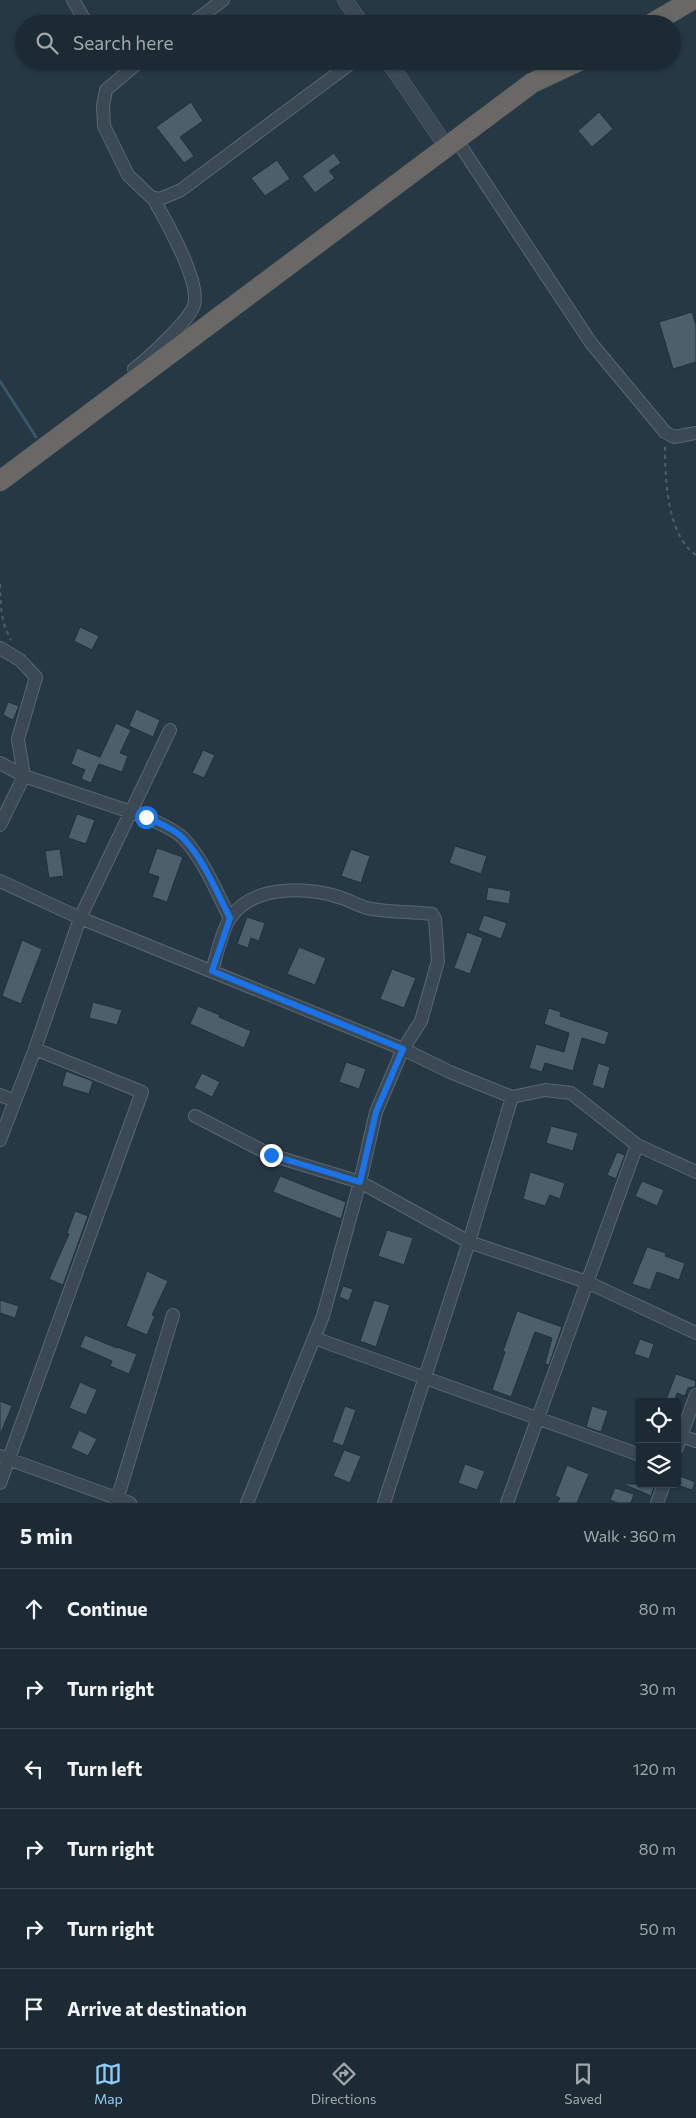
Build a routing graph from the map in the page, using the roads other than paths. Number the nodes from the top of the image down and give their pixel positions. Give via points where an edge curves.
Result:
1 (74, 0) edge
2 (223, 0) edge
3 (345, 0) edge
4 (692, 0) edge
5 (82, 15) edge
6 (203, 15) edge
7 (356, 15) edge
8 (666, 15) edge
9 (129, 70) edge
10 (342, 70) edge
11 (395, 70) edge
12 (560, 70) edge
13 (451, 142) junction
14 (153, 198) junction
15 (71, 428) junction
16 (696, 433) edge
17 (0, 481) edge
18 (0, 648) edge
19 (170, 730) dead end
20 (0, 763) edge
21 (24, 776) junction
22 (129, 812) junction
23 (0, 825) edge
24 (0, 881) edge
25 (80, 918) junction
26 (230, 918) junction
27 (212, 971) junction
28 (35, 1049) junction
29 (403, 1049) junction
30 (0, 1095) edge
31 (512, 1097) junction
32 (15, 1101) junction
33 (195, 1116) dead end
34 (0, 1140) edge
35 (637, 1145) junction
36 (696, 1172) edge
37 (360, 1182) junction
38 (469, 1242) junction
39 (587, 1282) junction
40 (174, 1315) dead end
41 (696, 1333) edge
42 (314, 1338) junction
43 (425, 1378) junction
44 (696, 1395) edge
45 (538, 1417) junction
46 (681, 1436) edge
47 (696, 1441) edge
48 (681, 1442) edge
49 (636, 1454) edge
50 (5, 1458) edge
51 (0, 1483) edge
52 (663, 1488) edge
53 (117, 1500) edge
54 (130, 1503) edge
55 (247, 1503) edge
56 (384, 1503) edge
57 (507, 1503) edge
58 (657, 1503) edge

1 - 5 street
2 - 6 street
3 - 7 street
4 - 8 highway
9 - 14 street via 106,90 104,126 128,175
10 - 14 street via 181,190 160,199
11 - 13 street
12 - 13 highway via 532,83
13 - 15 highway
13 - 16 street via 591,343 665,432 674,437
14 - 15 street via 192,281 196,296 194,306 144,362 85,407
15 - 17 highway
18 - 21 street via 20,660 36,676 18,739
19 - 22 street
20 - 21 street
21 - 22 street
21 - 23 street
22 - 25 street
22 - 26 street via 165,826 182,837 206,869
24 - 25 street
25 - 27 street
25 - 28 street
26 - 27 street
26 - 29 street via 245,902 269,893 301,890 340,897 367,908 432,914 438,936 438,961 421,1021
27 - 29 street
28 - 32 street
28 - 50 street via 142,1092
29 - 31 street
29 - 37 street via 376,1112
30 - 32 street
31 - 35 street via 544,1090 571,1093
31 - 38 street
32 - 34 street
33 - 37 street via 271,1155
35 - 36 street
35 - 39 street
37 - 38 street
37 - 42 street
38 - 39 street
38 - 43 street
39 - 41 street
39 - 45 street
40 - 53 street
42 - 43 street
42 - 55 street
43 - 45 street
43 - 56 street
44 - 46 street
45 - 49 street
45 - 57 street
47 - 48 street
50 - 51 street
50 - 53 street
52 - 58 street
53 - 54 street

